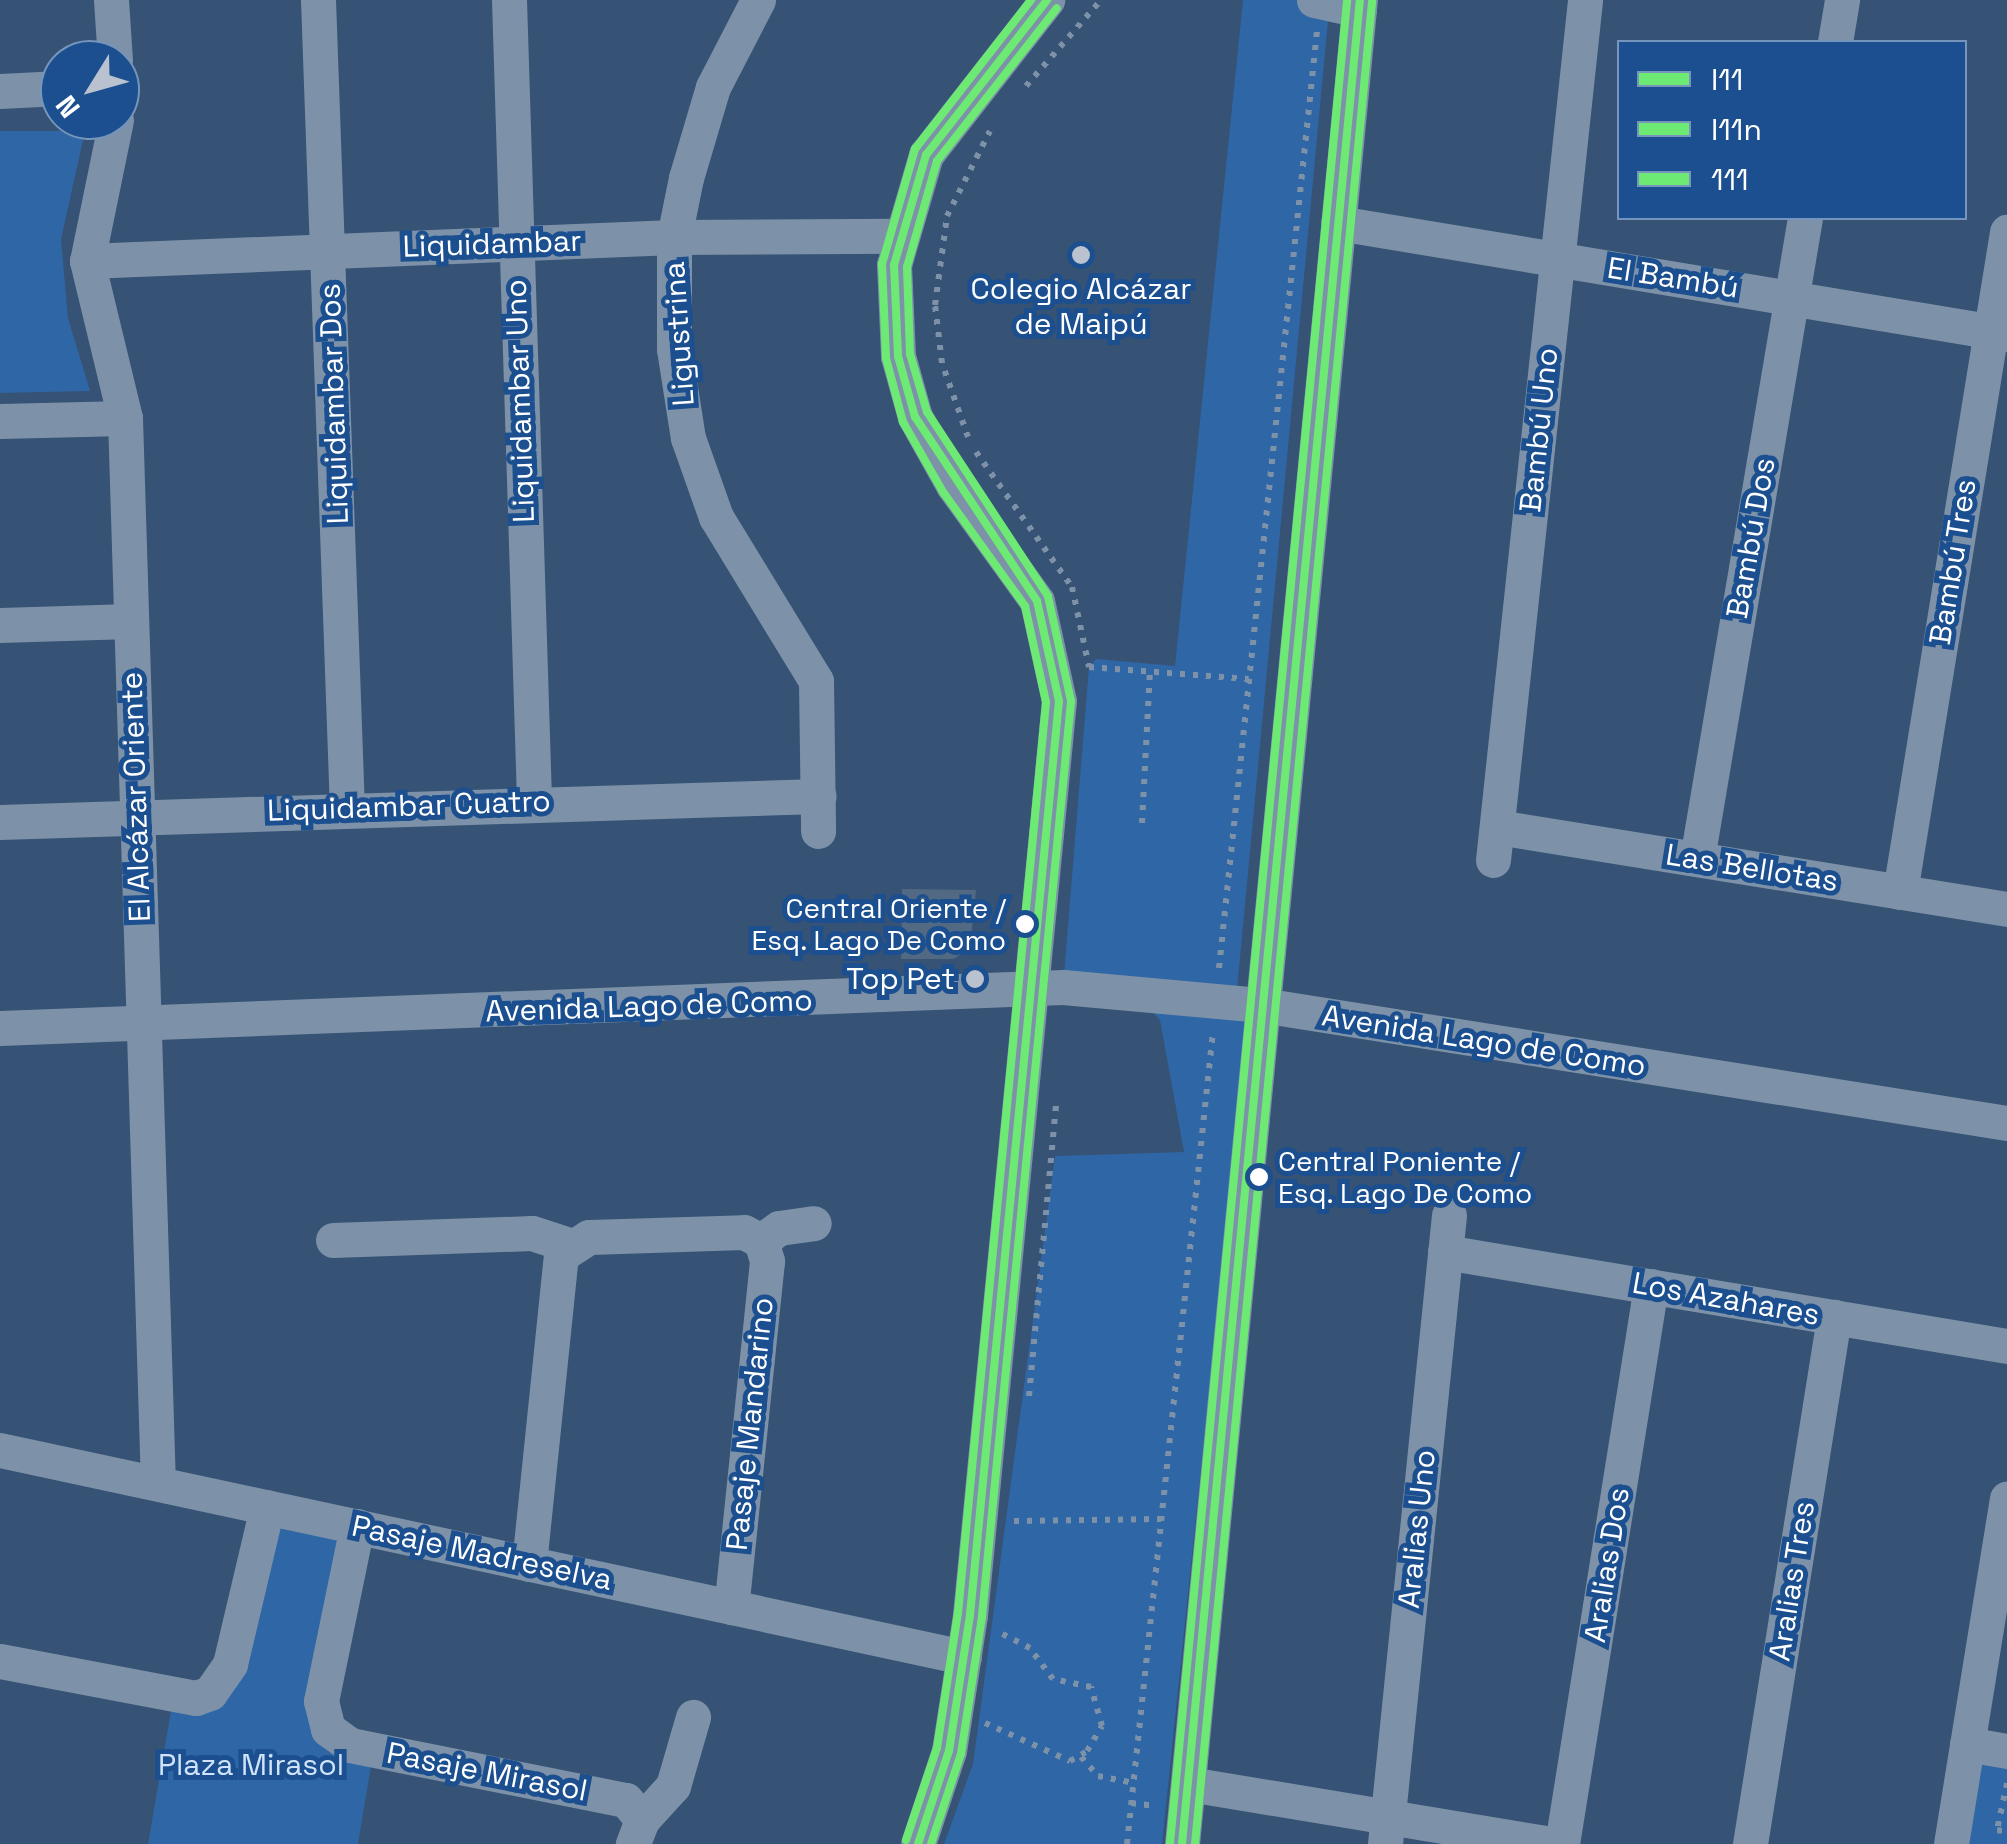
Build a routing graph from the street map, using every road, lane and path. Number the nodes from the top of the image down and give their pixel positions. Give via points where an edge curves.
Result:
1 (111, 0) edge
2 (318, 0) edge
3 (509, 0) edge
4 (758, 0) edge
5 (1048, 0) edge
6 (1101, 0) edge
7 (1585, 0) edge
8 (1842, 0) edge
9 (1317, 1) edge
10 (1359, 5) edge
11 (113, 40) edge
12 (1835, 40) edge
13 (40, 89) edge
14 (0, 91) edge
15 (1012, 101) dead end
16 (995, 122) dead end
17 (112, 140) edge
18 (1806, 220) edge
19 (1338, 223) junction
20 (2007, 232) edge
21 (674, 236) junction
22 (898, 236) junction
23 (514, 244) junction
24 (329, 249) junction
25 (1558, 259) junction
26 (87, 261) junction
27 (1792, 298) junction
28 (1999, 332) edge
29 (125, 418) junction
30 (0, 422) edge
31 (131, 621) junction
32 (0, 625) edge
33 (1150, 672) junction
34 (1250, 679) junction
35 (819, 796) junction
36 (534, 801) junction
37 (348, 808) junction
38 (137, 816) junction
39 (0, 822) edge
40 (1142, 823) dead end
41 (818, 831) dead end
42 (1495, 844) joint
43 (1698, 860) junction
44 (1900, 892) junction
45 (2007, 909) edge
46 (1030, 991) junction
47 (1216, 1001) junction
48 (1262, 1005) junction
49 (143, 1022) junction
50 (0, 1028) edge
51 (2007, 1124) edge
52 (1449, 1215) dead end
53 (814, 1223) dead end
54 (332, 1240) dead end
55 (762, 1241) junction
56 (568, 1245) junction
57 (1445, 1252) junction
58 (1651, 1286) junction
59 (1834, 1317) junction
60 (2007, 1346) edge
61 (0, 1450) edge
62 (158, 1483) junction
63 (2007, 1499) edge
64 (267, 1507) junction
65 (1161, 1519) junction
66 (1014, 1520) dead end
67 (357, 1526) junction
68 (2003, 1543) edge
69 (529, 1564) junction
70 (731, 1607) junction
71 (997, 1632) dead end
72 (964, 1657) junction
73 (0, 1661) edge
74 (694, 1716) dead end
75 (984, 1723) dead end
76 (1967, 1744) junction
77 (2007, 1751) edge
78 (1081, 1757) junction
79 (1134, 1782) junction
80 (2007, 1782) edge
81 (1188, 1784) junction
82 (1386, 1830) edge
83 (638, 1832) edge
84 (2007, 1832) edge
85 (918, 1844) edge
86 (1127, 1844) edge
87 (1182, 1844) edge
88 (1552, 1844) edge
89 (1562, 1844) edge
90 (1750, 1844) edge
91 (1950, 1844) edge

1 - 11 street
2 - 24 street, Liquidambar Dos
3 - 23 street, Liquidambar Uno
4 - 21 street, Ligustrina via 713,87
5 - 22 street via 936,140
6 - 15 path
7 - 25 street, Bambú Uno
8 - 12 street
9 - 10 street
9 - 34 path
10 - 19 street
13 - 14 street
16 - 33 path via 940,246 936,335 950,392 973,448 1072,588 1089,667
17 - 26 street, El Alcázar Oriente
18 - 27 street, Bambú Dos
19 - 25 street, El Bambú
19 - 48 street
20 - 28 street, Bambú Tres
21 - 22 street, Liquidambar
21 - 23 street, Liquidambar
21 - 35 street, Ligustrina via 674,349 688,438 728,540 816,681
22 - 46 street via 894,324 916,417 953,485 1025,578 1058,675
23 - 24 street, Liquidambar
23 - 36 street, Liquidambar Uno
24 - 26 street, Liquidambar
24 - 37 street, Liquidambar Dos
25 - 27 street, El Bambú
25 - 42 street, Bambú Uno
26 - 29 street, El Alcázar Oriente
27 - 28 street, El Bambú
27 - 43 street, Bambú Dos
28 - 44 street, Bambú Tres
29 - 30 street
29 - 31 street, El Alcázar Oriente
31 - 32 street
31 - 38 street, El Alcázar Oriente
33 - 34 path
33 - 40 path
34 - 47 path
35 - 36 street, Liquidambar Cuatro
35 - 41 street, Ligustrina
36 - 37 street, Liquidambar Cuatro
37 - 38 street, Liquidambar Cuatro
38 - 39 street, Liquidambar Cuatro
38 - 49 street, El Alcázar Oriente
42 - 43 street, Las Bellotas
43 - 44 street, Las Bellotas
44 - 45 street, Las Bellotas
46 - 47 street, Avenida Lago de Como
46 - 49 street, Avenida Lago de Como
46 - 72 street
47 - 48 street, Avenida Lago de Como
47 - 65 path
48 - 51 street, Avenida Lago de Como
48 - 81 street
49 - 50 street, Avenida Lago de Como
49 - 62 street, El Alcázar Oriente
52 - 57 street, Aralias Uno
53 - 55 street via 779,1228
54 - 56 street via 532,1234
55 - 56 street via 744,1232 589,1237
55 - 70 street, Pasaje Mandarino via 767,1261
56 - 69 street via 558,1266
57 - 58 street, Los Azahares
57 - 82 street, Aralias Uno
58 - 59 street, Los Azahares
58 - 89 street, Aralias Dos
59 - 60 street, Los Azahares
59 - 90 street, Aralias Tres
61 - 62 street, Pasaje Madreselva
62 - 64 street, Pasaje Madreselva
63 - 68 street
64 - 67 street, Pasaje Madreselva
64 - 73 street via 230,1664 210,1693 196,1698
65 - 66 path
65 - 79 path
67 - 69 street, Pasaje Madreselva
67 - 83 street, Pasaje Mirasol via 321,1701 338,1739 626,1800
68 - 76 street
69 - 70 street, Pasaje Madreselva
70 - 72 street, Pasaje Madreselva
71 - 78 path via 1030,1648 1053,1679 1084,1682 1098,1696 1102,1726
72 - 85 street via 942,1784
74 - 83 street via 673,1786
75 - 78 path via 1062,1760
76 - 77 street
76 - 91 street
78 - 79 path via 1098,1776
79 - 86 path
80 - 84 path via 1997,1830
81 - 82 street
81 - 87 street
82 - 88 street

